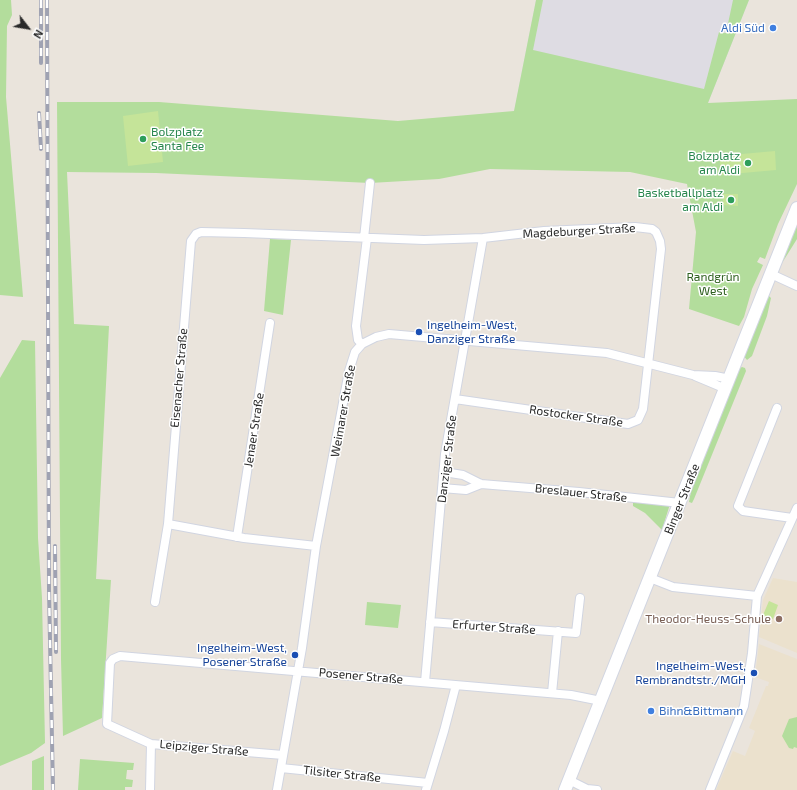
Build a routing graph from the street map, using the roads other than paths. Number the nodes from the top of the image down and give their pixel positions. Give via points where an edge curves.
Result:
1 (370, 184) dead end
2 (797, 208) edge
3 (196, 234) joint
4 (366, 238) junction
5 (483, 238) junction
6 (771, 274) junction
7 (797, 286) edge
8 (270, 323) dead end
9 (465, 340) junction
10 (362, 344) junction
11 (648, 363) junction
12 (728, 384) junction
13 (455, 399) junction
14 (777, 408) dead end
15 (444, 472) junction
16 (482, 484) junction
17 (442, 488) junction
18 (680, 503) junction
19 (797, 508) edge
20 (792, 518) junction
21 (168, 524) junction
22 (237, 537) junction
23 (316, 546) junction
24 (650, 578) junction
25 (757, 596) junction
26 (580, 598) dead end
27 (155, 602) dead end
28 (430, 622) junction
29 (558, 631) junction
30 (120, 656) joint
31 (298, 671) junction
32 (425, 682) junction
33 (456, 685) junction
34 (552, 693) junction
35 (601, 701) junction
36 (151, 744) junction
37 (283, 755) junction
38 (281, 768) junction
39 (567, 785) edge
40 (427, 787) edge
41 (150, 790) edge
42 (277, 790) edge
43 (597, 790) edge
44 (710, 790) edge

1 - 4 street
2 - 6 main road, Binger Straße
3 - 4 street, Magdeburger Straße via 201,232
3 - 21 street, Eisenacher Straße via 191,240
4 - 5 street, Magdeburger Straße
4 - 10 street via 356,326 358,340
5 - 9 street, Danziger Straße
5 - 11 street, Magdeburger Straße via 544,231 635,227 656,232 661,249
6 - 7 street
6 - 12 main road, Binger Straße
8 - 22 street, Jenaer Straße
9 - 10 street via 388,334
9 - 11 street via 607,353
9 - 13 street, Danziger Straße
10 - 23 street, Weimarer Straße via 351,360
11 - 12 street
11 - 13 street, Rostocker Straße via 643,409 634,423
12 - 18 main road, Binger Straße
13 - 15 street, Danziger Straße
14 - 20 street via 738,506 743,511
15 - 16 street, Breslauer Straße via 463,475
15 - 17 street, Danziger Straße
16 - 17 street, Breslauer Straße via 466,490
16 - 18 street, Breslauer Straße
17 - 28 street, Danziger Straße
18 - 24 main road, Binger Straße
19 - 20 street
20 - 25 street
21 - 22 street
21 - 27 street, Eisenacher Straße
22 - 23 street
23 - 31 street, Weimarer Straße
24 - 25 street via 673,587
24 - 35 main road, Binger Straße
25 - 44 street via 744,706
26 - 29 street, Erfurter Straße via 576,633
28 - 29 street, Erfurter Straße
28 - 32 street, Danziger Straße
29 - 34 street
30 - 31 street, Posener Straße
30 - 36 street, Leipziger Straße via 110,663 107,724
31 - 32 street, Posener Straße
31 - 37 street, Weimarer Straße
32 - 33 street, Posener Straße
33 - 34 street, Posener Straße
33 - 40 street
34 - 35 street, Posener Straße
35 - 39 main road, Binger Straße
36 - 37 street, Leipziger Straße
36 - 41 street
37 - 38 street, Weimarer Straße
38 - 40 street, Tilsiter Straße
38 - 42 street, Weimarer Straße
39 - 43 street

